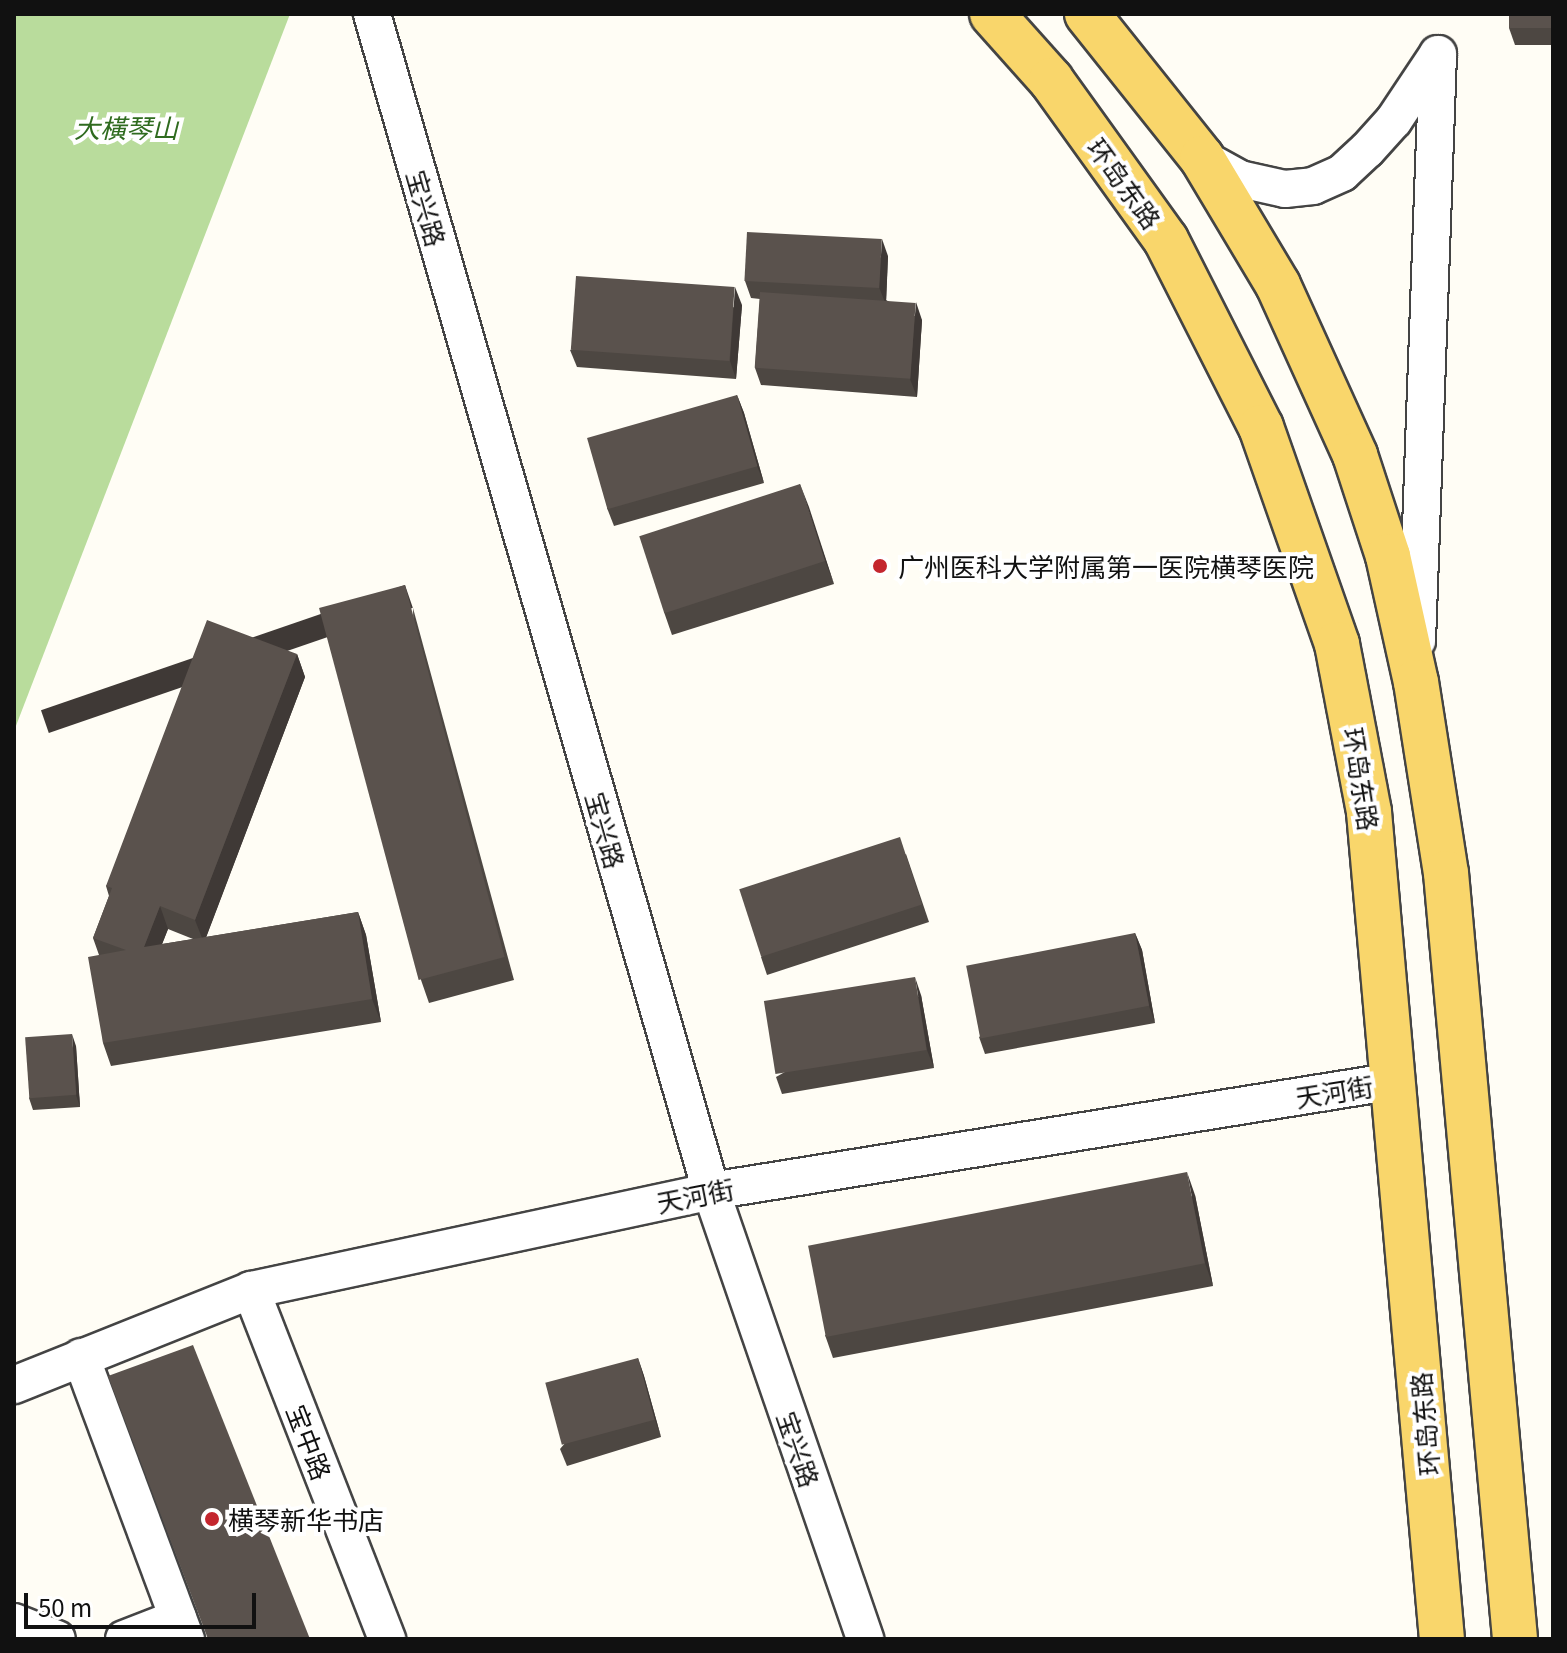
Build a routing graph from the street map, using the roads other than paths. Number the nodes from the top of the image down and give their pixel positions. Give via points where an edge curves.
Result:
1 (372, 14) edge
2 (992, 14) edge
3 (1087, 14) edge
4 (1202, 158) junction
5 (1416, 682) junction
6 (1395, 1081) junction
7 (711, 1191) junction
8 (251, 1290) junction
9 (81, 1357) junction
10 (14, 1385) edge
11 (14, 1622) edge
12 (182, 1628) edge
13 (57, 1639) edge
14 (124, 1639) edge
15 (387, 1639) edge
16 (865, 1639) edge
17 (1442, 1639) edge
18 (1515, 1639) edge

1 - 7 street, 宝兴路
2 - 6 main road, 环岛东路 via 1051,80 1166,240 1212,324 1277,469 1337,644 1357,738
3 - 4 main road
4 - 5 main road via 1278,285 1355,455 1388,556
4 - 5 street via 1240,179 1285,189 1328,180 1342,173 1394,120 1438,54
5 - 18 main road via 1459,984
6 - 7 street, 天河街
6 - 17 main road, 环岛东路
7 - 8 street, 天河街
7 - 16 street, 宝兴路
8 - 9 street, 天河街
8 - 15 street, 宝中路
9 - 10 street, 天河街
9 - 12 street
11 - 13 street
12 - 14 street

